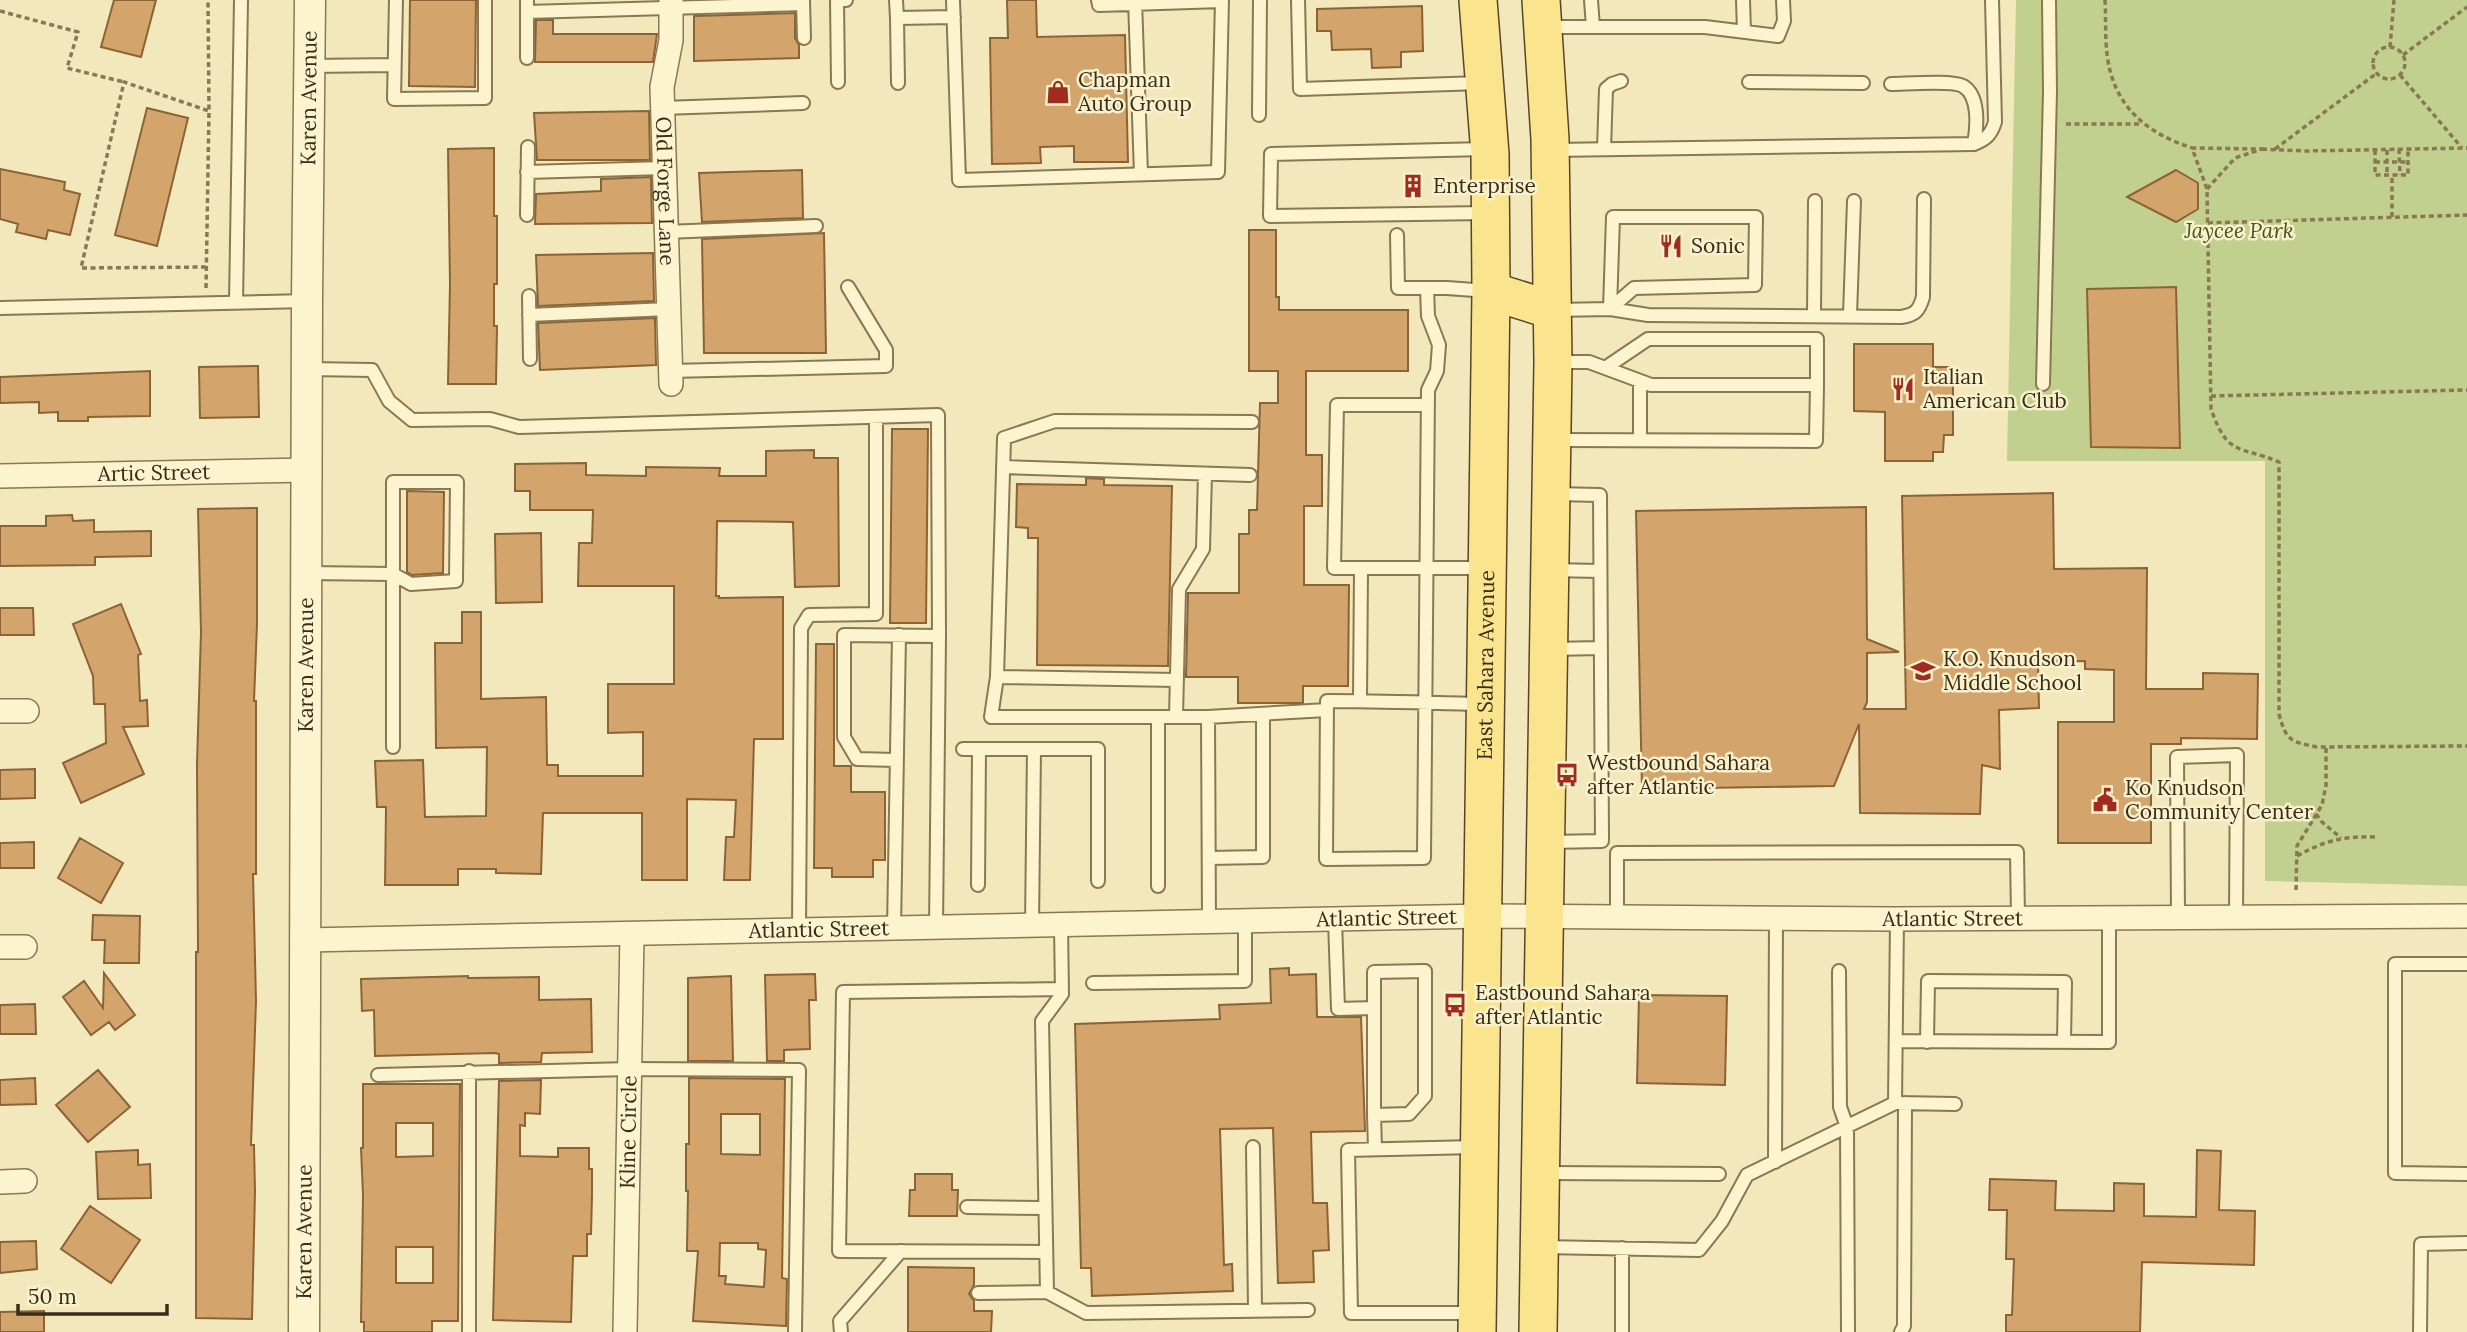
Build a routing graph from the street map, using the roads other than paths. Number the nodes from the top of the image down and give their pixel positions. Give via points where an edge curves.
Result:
1 (242, 0) edge
2 (310, 0) edge
3 (396, 0) edge
4 (485, 0) edge
5 (846, 0) edge
6 (896, 0) edge
7 (953, 0) edge
8 (1098, 0) edge
9 (1260, 0) edge
10 (1298, 0) edge
11 (1478, 0) edge
12 (1591, 0) edge
13 (1743, 0) edge
14 (1783, 0) edge
15 (1992, 0) edge
16 (2049, 0) edge
17 (1135, 1) edge
18 (1222, 1) edge
19 (803, 2) edge
20 (671, 4) edge
21 (527, 6) edge
22 (1542, 14) edge
23 (954, 17) junction
24 (897, 18) junction
25 (1592, 27) junction
26 (1744, 32) junction
27 (804, 38) dead end
28 (527, 58) dead end
29 (394, 65) junction
30 (309, 66) junction
31 (1620, 81) dead end
32 (838, 82) dead end
33 (1485, 82) junction
34 (1749, 82) dead end
35 (898, 83) dead end
36 (1863, 83) dead end
37 (1891, 84) dead end
38 (803, 103) dead end
39 (662, 108) junction
40 (1259, 115) dead end
41 (1974, 144) junction
42 (527, 147) dead end
43 (1490, 149) junction
44 (1551, 149) junction
45 (1604, 149) junction
46 (664, 169) junction
47 (527, 172) junction
48 (1141, 174) junction
49 (1924, 199) dead end
50 (1815, 201) dead end
51 (1854, 201) dead end
52 (1491, 213) junction
53 (527, 215) dead end
54 (816, 226) dead end
55 (667, 232) junction
56 (1397, 235) dead end
57 (848, 287) dead end
58 (1427, 288) junction
59 (1491, 291) junction
60 (528, 296) dead end
61 (307, 301) junction
62 (236, 303) junction
63 (0, 308) edge
64 (669, 309) junction
65 (1610, 309) junction
66 (1552, 310) junction
67 (529, 315) junction
68 (1814, 315) junction
69 (1850, 315) junction
70 (530, 359) dead end
71 (1553, 362) junction
72 (1605, 368) junction
73 (307, 369) junction
74 (671, 377) joint
75 (1640, 381) junction
76 (2043, 384) dead end
77 (1817, 385) junction
78 (1427, 405) junction
79 (876, 417) junction
80 (1252, 422) dead end
81 (1551, 440) junction
82 (1640, 440) junction
83 (1003, 467) junction
84 (308, 470) junction
85 (1205, 474) junction
86 (1250, 475) dead end
87 (0, 476) edge
88 (1550, 494) junction
89 (1361, 568) junction
90 (1426, 568) junction
91 (1487, 568) junction
92 (1549, 570) junction
93 (1600, 571) junction
94 (307, 573) junction
95 (393, 574) junction
96 (899, 635) junction
97 (939, 636) junction
98 (1600, 648) junction
99 (1548, 649) junction
100 (997, 677) junction
101 (1177, 680) junction
102 (1360, 701) junction
103 (1425, 702) junction
104 (1486, 704) junction
105 (1327, 710) junction
106 (0, 711) edge
107 (27, 711) dead end
108 (1263, 714) junction
109 (1158, 717) junction
110 (1176, 717) junction
111 (1208, 717) junction
112 (394, 747) dead end
113 (963, 749) dead end
114 (979, 749) junction
115 (1034, 749) junction
116 (896, 760) junction
117 (1602, 841) junction
118 (1545, 842) junction
119 (1617, 853) junction
120 (1209, 858) junction
121 (1098, 881) dead end
122 (978, 885) dead end
123 (1158, 886) dead end
124 (1483, 916) junction
125 (2467, 916) edge
126 (1544, 917) junction
127 (2178, 917) junction
128 (2236, 917) junction
129 (1617, 918) junction
130 (1776, 918) junction
131 (2018, 918) junction
132 (2109, 918) junction
133 (1897, 919) junction
134 (1335, 920) junction
135 (1245, 921) junction
136 (1209, 922) junction
137 (1061, 925) junction
138 (1032, 926) junction
139 (936, 928) junction
140 (894, 929) junction
141 (799, 931) junction
142 (632, 934) junction
143 (305, 940) junction
144 (0, 947) edge
145 (25, 947) dead end
146 (2467, 964) edge
147 (1839, 971) dead end
148 (1093, 983) dead end
149 (1062, 989) junction
150 (1374, 1008) junction
151 (1895, 1041) junction
152 (1927, 1042) junction
153 (2064, 1042) junction
154 (630, 1069) junction
155 (469, 1071) junction
156 (378, 1075) dead end
157 (1900, 1103) junction
158 (1955, 1104) dead end
159 (1374, 1115) junction
160 (1847, 1127) junction
161 (1253, 1147) dead end
162 (1479, 1147) junction
163 (1374, 1149) junction
164 (1775, 1162) junction
165 (1541, 1172) junction
166 (1719, 1174) dead end
167 (2467, 1174) edge
168 (25, 1181) dead end
169 (0, 1182) edge
170 (967, 1207) dead end
171 (1045, 1208) junction
172 (2467, 1243) edge
173 (1539, 1247) junction
174 (1622, 1248) junction
175 (901, 1251) junction
176 (1046, 1252) junction
177 (1046, 1292) junction
178 (978, 1293) dead end
179 (1255, 1310) junction
180 (1308, 1310) dead end
181 (1477, 1323) edge
182 (304, 1332) edge
183 (469, 1332) edge
184 (625, 1332) edge
185 (795, 1332) edge
186 (841, 1332) edge
187 (1538, 1332) edge
188 (1622, 1332) edge
189 (1848, 1332) edge
190 (1901, 1332) edge
191 (2420, 1332) edge

1 - 62 lane
2 - 30 street, Karen Avenue
3 - 29 lane
4 - 29 lane via 485,98 394,99
5 - 32 lane via 837,0
6 - 24 lane
7 - 23 lane
8 - 17 lane via 1098,5
9 - 40 lane
10 - 33 lane via 1300,89
11 - 33 main road, East Sahara Avenue
12 - 25 lane
13 - 26 lane
14 - 26 lane via 1784,21 1778,36
15 - 41 lane via 1995,122 1986,139
16 - 76 lane
17 - 18 lane
17 - 48 lane
18 - 48 lane via 1218,172
19 - 20 lane
19 - 27 lane
20 - 21 lane
20 - 39 street, Old Forge Lane
21 - 28 lane
22 - 25 lane
22 - 44 main road
23 - 24 lane
23 - 48 lane via 959,180
24 - 35 lane
25 - 26 lane via 1706,27
29 - 30 lane
30 - 61 street, Karen Avenue
31 - 45 lane via 1606,89
33 - 43 main road, East Sahara Avenue
34 - 36 lane
37 - 41 lane via 1963,86 1975,110
38 - 39 lane
39 - 46 street, Old Forge Lane
41 - 45 lane
42 - 47 lane
43 - 52 main road, East Sahara Avenue
43 - 52 lane via 1271,154 1270,216
44 - 45 lane
44 - 66 main road
46 - 47 lane
46 - 55 street, Old Forge Lane
47 - 53 lane
49 - 69 lane via 1920,309 1901,317
50 - 68 lane
51 - 69 lane
52 - 59 main road, East Sahara Avenue
54 - 55 lane
55 - 64 street, Old Forge Lane
56 - 58 lane via 1398,288
57 - 74 lane via 886,350 886,366
58 - 59 lane
58 - 78 lane via 1427,316 1439,345
59 - 66 main road
59 - 91 main road, East Sahara Avenue
60 - 67 lane
61 - 62 lane
61 - 73 street, Karen Avenue
62 - 63 lane
64 - 67 lane
64 - 74 street, Old Forge Lane
65 - 65 lane via 1634,288 1755,285 1756,216 1613,216
65 - 66 lane
65 - 68 lane via 1647,315
66 - 71 main road
67 - 70 lane
68 - 69 lane
71 - 72 lane via 1589,362
71 - 81 main road
72 - 75 lane
72 - 77 lane via 1648,340 1817,340
73 - 79 lane via 372,370 389,401 412,419 490,419 519,426
73 - 84 street, Karen Avenue
75 - 77 lane via 1651,385
75 - 82 lane
77 - 82 lane via 1816,441
78 - 89 lane via 1337,405 1334,568
78 - 90 lane
79 - 97 lane via 938,415
79 - 141 lane via 876,614 809,615 800,628
80 - 83 lane via 1055,421 1004,438
81 - 82 lane
81 - 88 main road
83 - 85 lane
83 - 100 lane
84 - 87 street, Artic Street
84 - 94 street, Karen Avenue
85 - 86 lane
85 - 101 lane via 1203,549 1179,589
88 - 92 main road
88 - 93 lane via 1600,495
89 - 90 lane
89 - 102 lane
90 - 91 lane
90 - 103 lane
91 - 104 main road, East Sahara Avenue
92 - 93 lane
92 - 99 main road
93 - 98 lane
94 - 95 lane
94 - 143 street, Karen Avenue
95 - 95 lane via 411,584 456,581 457,482 394,482
95 - 112 lane
96 - 97 lane
96 - 116 lane
96 - 116 lane via 844,635 844,737 857,759
97 - 139 lane
98 - 99 lane
98 - 117 lane
99 - 118 main road
100 - 101 lane
100 - 109 lane via 991,717
101 - 110 lane
102 - 103 lane
102 - 105 lane via 1327,701
103 - 104 lane
103 - 105 lane via 1424,858 1326,859
104 - 124 main road, East Sahara Avenue
105 - 108 lane
106 - 107 street
108 - 111 lane
108 - 120 lane via 1263,857
109 - 110 lane
109 - 123 lane
110 - 111 lane
111 - 120 lane
113 - 114 lane
114 - 115 lane
114 - 122 lane
115 - 121 lane via 1098,749
115 - 138 lane
116 - 140 lane
117 - 118 lane
117 - 119 lane
118 - 126 main road
119 - 129 lane
119 - 131 lane via 2017,852
120 - 136 lane
124 - 126 street, Atlantic Street
124 - 134 street, Atlantic Street
124 - 162 main road, East Sahara Avenue
125 - 128 street, Atlantic Street
126 - 129 street, Atlantic Street
126 - 165 main road
127 - 128 street, Atlantic Street
127 - 128 lane via 2177,757 2237,755
127 - 132 street, Atlantic Street
129 - 130 street, Atlantic Street
130 - 133 street, Atlantic Street
130 - 164 lane
131 - 132 street, Atlantic Street
131 - 133 street, Atlantic Street
132 - 153 lane via 2109,1042
133 - 151 lane
134 - 135 street, Atlantic Street
134 - 150 lane via 1338,1009
135 - 136 street, Atlantic Street
135 - 148 lane via 1245,981
136 - 137 street, Atlantic Street
137 - 138 street, Atlantic Street
137 - 149 lane
138 - 139 street, Atlantic Street
139 - 140 street, Atlantic Street
140 - 141 street, Atlantic Street
141 - 142 street, Atlantic Street
142 - 143 street, Atlantic Street
142 - 154 street, Kline Circle
143 - 182 street, Karen Avenue
144 - 145 street
146 - 167 lane via 2395,964 2395,1173
147 - 160 lane via 1840,1107
149 - 171 lane via 1042,1021
149 - 175 lane via 843,992 839,1251
150 - 159 lane
150 - 159 lane via 1374,972 1425,971 1424,1096 1409,1114
151 - 152 lane
151 - 157 lane
152 - 153 lane
152 - 153 lane via 1928,981 2065,982
154 - 155 lane
154 - 184 street, Kline Circle
154 - 185 lane via 799,1070
155 - 156 lane
155 - 183 lane
157 - 158 lane
157 - 160 lane
157 - 190 lane
159 - 163 lane
160 - 164 lane
160 - 189 lane
161 - 179 lane
162 - 163 lane
162 - 181 main road, East Sahara Avenue
163 - 181 lane via 1348,1150 1352,1313
164 - 174 lane via 1747,1175 1722,1221 1699,1250
165 - 166 lane
165 - 173 main road
168 - 169 street
170 - 171 lane
171 - 176 lane
172 - 191 lane via 2421,1244
173 - 174 lane
173 - 187 main road
174 - 188 lane
175 - 176 lane
175 - 186 lane via 840,1321
176 - 177 lane
177 - 178 lane
177 - 179 lane via 1086,1313
179 - 180 lane

